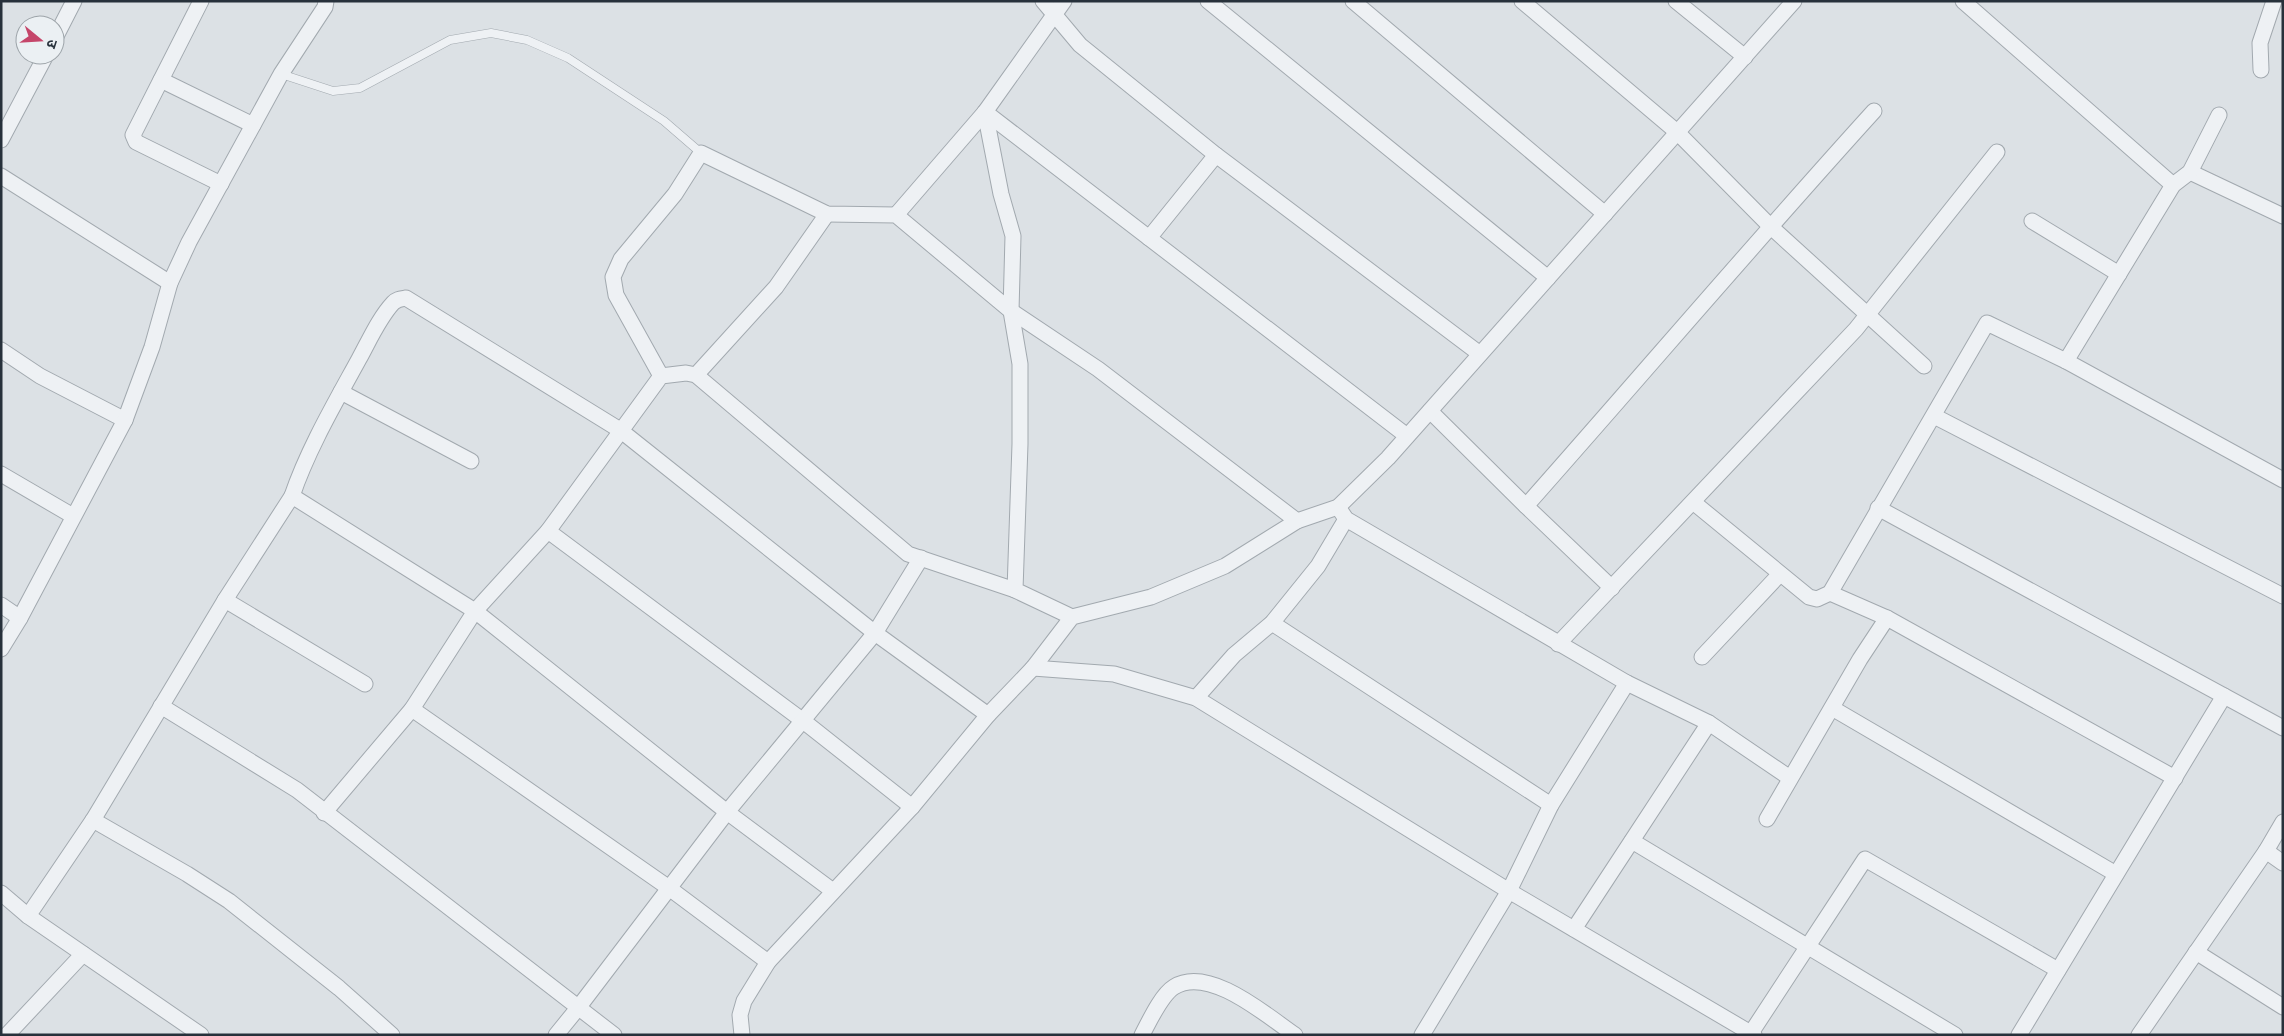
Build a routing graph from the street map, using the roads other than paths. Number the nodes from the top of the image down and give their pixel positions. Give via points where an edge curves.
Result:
1 (74, 1) edge
2 (201, 1) edge
3 (326, 1) edge
4 (1043, 1) edge
5 (1064, 1) edge
6 (1208, 1) edge
7 (1352, 1) edge
8 (1522, 1) edge
9 (1676, 1) edge
10 (1794, 1) edge
11 (1963, 1) edge
12 (2274, 1) edge
13 (1053, 15) junction
14 (65, 19) edge
15 (1744, 57) junction
16 (41, 65) edge
17 (2262, 70) dead end
18 (281, 74) junction
19 (161, 80) junction
20 (985, 112) junction
21 (1874, 112) dead end
22 (2219, 114) dead end
23 (253, 125) junction
24 (1678, 132) junction
25 (1, 140) edge
26 (1997, 152) dead end
27 (701, 153) junction
28 (1216, 155) junction
29 (2190, 172) junction
30 (1, 176) edge
31 (221, 184) junction
32 (2173, 185) junction
33 (827, 214) junction
34 (1605, 214) junction
35 (896, 215) junction
36 (2283, 216) edge
37 (2032, 221) dead end
38 (1770, 226) junction
39 (1149, 238) junction
40 (2119, 274) junction
41 (1548, 278) junction
42 (170, 283) junction
43 (1011, 311) junction
44 (1867, 315) junction
45 (1, 350) edge
46 (1480, 354) junction
47 (2066, 361) junction
48 (1924, 366) dead end
49 (696, 375) junction
50 (661, 376) junction
51 (341, 392) junction
52 (1430, 411) junction
53 (1934, 416) junction
54 (125, 420) junction
55 (620, 430) junction
56 (1408, 436) junction
57 (471, 461) dead end
58 (1, 474) edge
59 (2283, 480) edge
60 (292, 496) junction
61 (1693, 502) junction
62 (1526, 506) junction
63 (1878, 508) junction
64 (1342, 513) junction
65 (73, 516) junction
66 (1297, 521) junction
67 (548, 531) junction
68 (921, 558) junction
69 (1780, 574) junction
70 (1612, 588) junction
71 (1015, 590) junction
72 (1830, 593) junction
73 (2283, 596) edge
74 (224, 600) junction
75 (1, 605) edge
76 (475, 611) junction
77 (1072, 617) junction
78 (20, 618) junction
79 (1887, 618) junction
80 (1272, 623) junction
81 (875, 632) junction
82 (1558, 644) junction
83 (1, 649) edge
84 (1702, 657) dead end
85 (1033, 668) junction
86 (1626, 683) junction
87 (365, 684) dead end
88 (2224, 696) junction
89 (1196, 698) junction
90 (161, 706) junction
91 (1832, 708) junction
92 (412, 709) junction
93 (988, 715) junction
94 (802, 720) junction
95 (1708, 722) junction
96 (2283, 728) edge
97 (1790, 778) junction
98 (2174, 778) junction
99 (1551, 805) junction
100 (912, 807) junction
101 (727, 812) junction
102 (324, 813) junction
103 (1767, 819) dead end
104 (93, 820) junction
105 (2283, 822) edge
106 (1632, 840) junction
107 (2266, 851) junction
108 (2283, 863) edge
109 (2116, 874) junction
110 (669, 888) junction
111 (833, 891) junction
112 (1509, 891) junction
113 (1, 894) edge
114 (28, 916) junction
115 (1574, 929) junction
116 (1808, 946) junction
117 (2196, 952) junction
118 (83, 954) junction
119 (768, 962) junction
120 (2058, 970) junction
121 (2283, 1007) edge
122 (578, 1008) junction
123 (1753, 1034) edge
124 (7, 1035) edge
125 (201, 1035) edge
126 (392, 1035) edge
127 (556, 1035) edge
128 (614, 1035) edge
129 (742, 1035) edge
130 (1142, 1035) edge
131 (1295, 1035) edge
132 (1422, 1035) edge
133 (1955, 1035) edge
134 (2019, 1035) edge
135 (2139, 1035) edge

1 - 14 street
2 - 19 street
3 - 18 street
4 - 13 street
5 - 13 street
6 - 41 street
7 - 34 street
8 - 24 street
9 - 15 street
10 - 15 street
11 - 32 street
12 - 17 street via 2260,43
13 - 20 street
13 - 28 street via 1080,45
15 - 24 street
16 - 25 street
18 - 23 street
18 - 27 lane via 334,91 360,88 450,40 491,33 527,40 568,58 664,121
19 - 23 street
19 - 31 street via 135,129 136,142
20 - 35 street
20 - 39 street
20 - 43 street via 1013,236
21 - 38 street
22 - 29 street
23 - 31 street
24 - 34 street
24 - 38 street
26 - 44 street
27 - 33 street
27 - 50 street via 675,194 621,259 613,277 616,295
28 - 39 street
28 - 46 street
29 - 32 street
29 - 36 street
30 - 42 street
31 - 42 street
32 - 40 street
33 - 35 street
33 - 49 street via 776,288
34 - 41 street
35 - 43 street
37 - 40 street
38 - 44 street
38 - 62 street
39 - 56 street
40 - 47 street
41 - 46 street
42 - 54 street via 152,346
43 - 66 street via 1098,369
43 - 71 street via 1020,364
44 - 48 street
44 - 61 street
45 - 54 street via 40,376
46 - 52 street
47 - 53 street via 1987,323
47 - 59 street
49 - 50 street
49 - 68 street via 888,538 908,554
50 - 55 street
51 - 55 street via 391,305 397,299 406,298
51 - 57 street
51 - 60 street
52 - 56 street
52 - 62 street
53 - 63 street
53 - 73 street
54 - 65 street
55 - 67 street
55 - 81 street
56 - 64 street
58 - 65 street
60 - 74 street
60 - 76 street
61 - 69 street
61 - 70 street
62 - 70 street
63 - 72 street
63 - 88 street
64 - 66 street
64 - 80 street via 1318,566
64 - 82 street
65 - 78 street
66 - 77 street via 1225,566 1151,596
67 - 76 street
67 - 94 street
68 - 71 street
68 - 81 street
69 - 72 street via 1808,597 1817,599
69 - 84 street
70 - 82 street
71 - 77 street
72 - 79 street
74 - 87 street
74 - 90 street
75 - 78 street
76 - 92 street
76 - 101 street
77 - 85 street
78 - 83 street
79 - 91 street
79 - 98 street
80 - 89 street via 1234,655
80 - 99 street
81 - 93 street
81 - 94 street
82 - 86 street
85 - 89 street via 1114,674
85 - 93 street
86 - 95 street
86 - 99 street
88 - 96 street
88 - 98 street
89 - 112 street
90 - 102 street via 297,790
90 - 104 street
91 - 97 street
91 - 109 street
92 - 102 street
92 - 110 street
93 - 100 street
94 - 100 street
94 - 101 street
95 - 97 street
95 - 106 street
97 - 103 street
98 - 109 street
99 - 112 street
100 - 111 street
101 - 110 street
101 - 111 street
102 - 122 street
104 - 114 street
104 - 126 street via 229,901 339,988
105 - 107 street
106 - 115 street
106 - 116 street
107 - 108 street
107 - 117 street
109 - 120 street
110 - 119 street
110 - 122 street
111 - 119 street
112 - 115 street
112 - 132 street
113 - 114 street
114 - 118 street
115 - 123 street
116 - 120 street via 1865,859
116 - 123 street
116 - 133 street
117 - 121 street
117 - 135 street
118 - 124 street
118 - 125 street
119 - 129 street via 744,1001 740,1015
120 - 134 street
122 - 127 street
122 - 128 street
130 - 131 street via 1162,1000 1174,987 1192,982 1221,987

